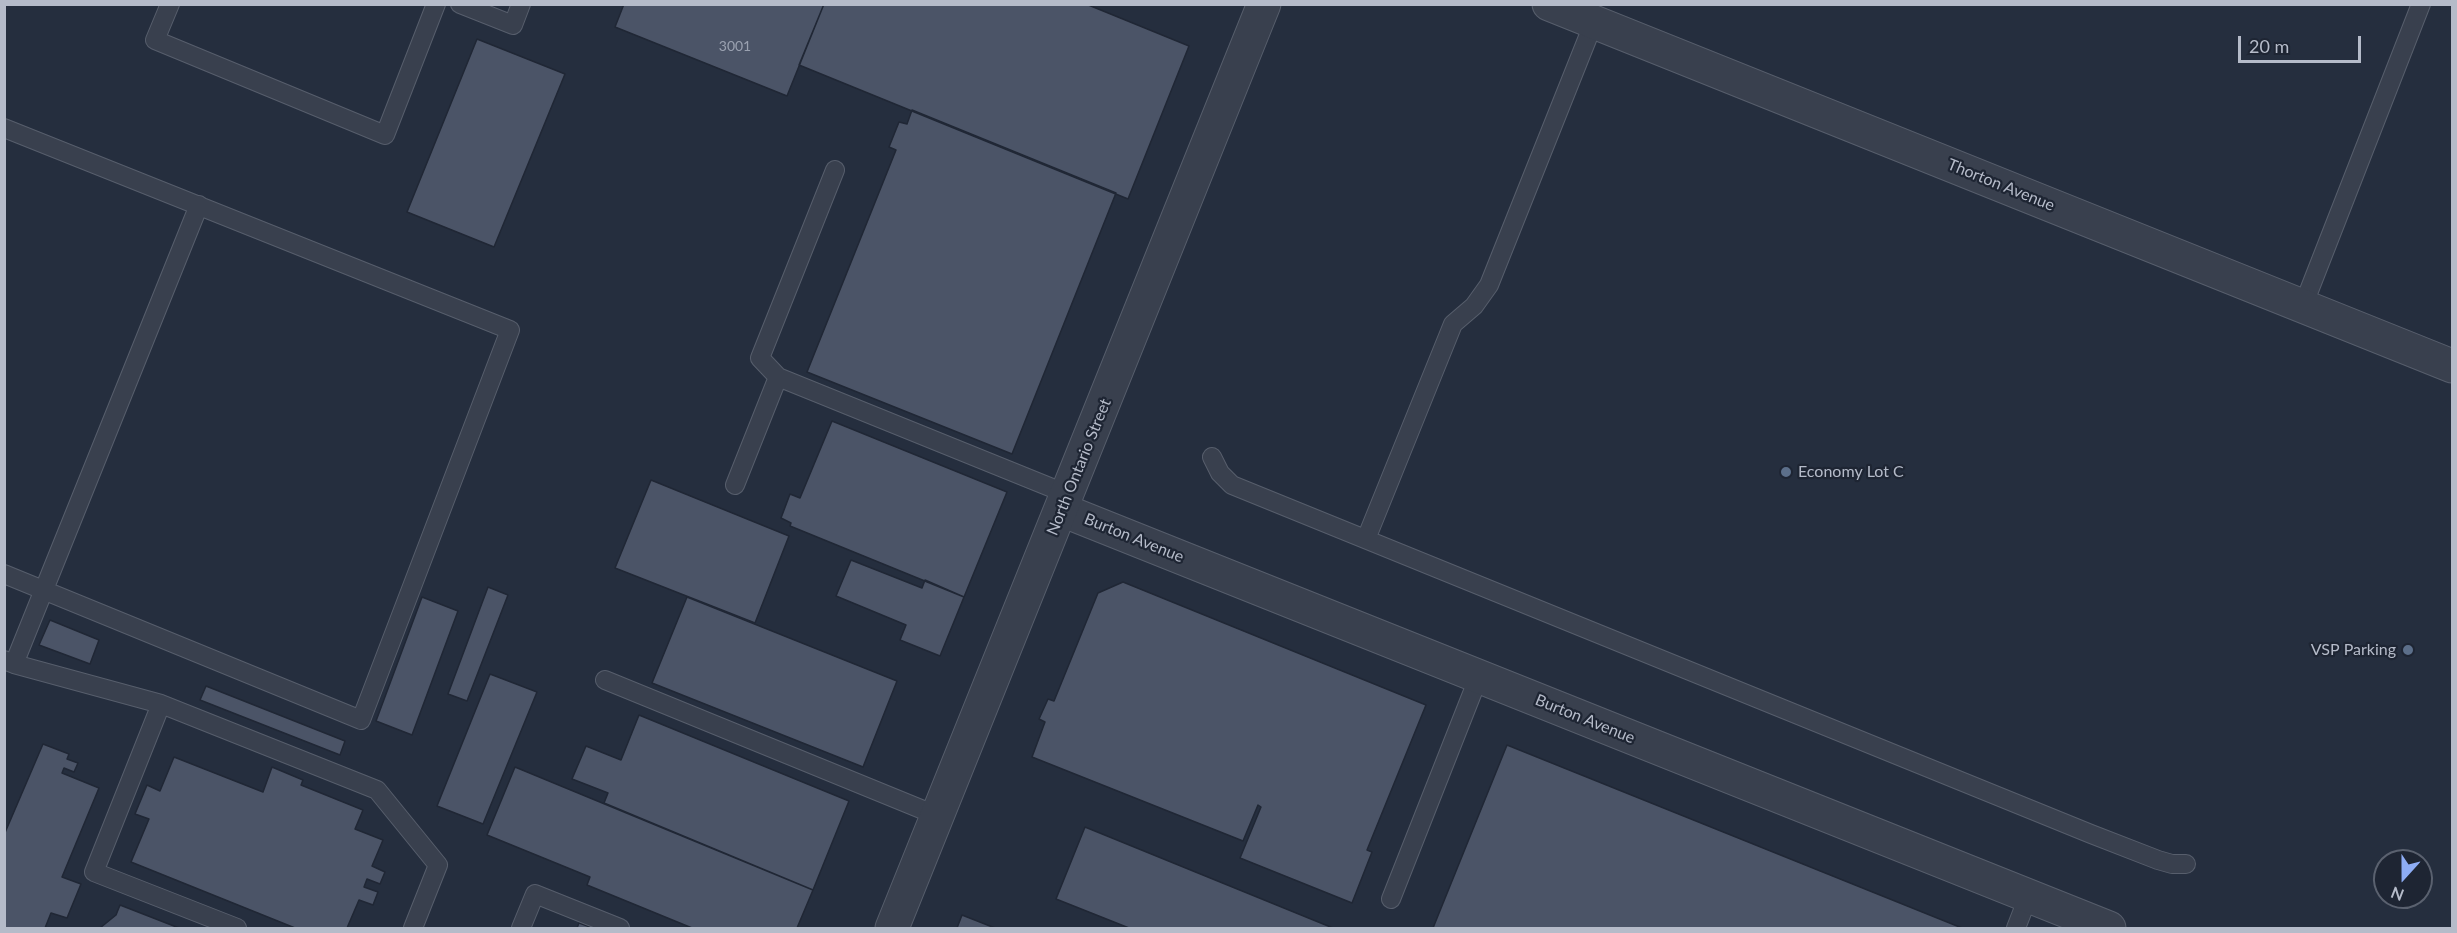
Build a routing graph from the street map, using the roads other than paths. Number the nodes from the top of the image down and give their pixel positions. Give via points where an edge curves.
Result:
1 (170, 4) edge
2 (436, 4) edge
3 (460, 4) edge
4 (521, 4) edge
5 (1264, 4) edge
6 (1549, 4) edge
7 (2421, 4) edge
8 (1594, 22) junction
9 (4, 128) edge
10 (835, 170) dead end
11 (199, 205) junction
12 (2303, 306) junction
13 (2452, 366) edge
14 (778, 376) junction
15 (1212, 457) dead end
16 (735, 485) dead end
17 (1064, 502) junction
18 (1366, 539) junction
19 (4, 574) edge
20 (44, 590) junction
21 (9, 662) edge
22 (1479, 676) junction
23 (606, 680) dead end
24 (161, 704) junction
25 (938, 816) junction
26 (2186, 864) dead end
27 (2028, 897) junction
28 (1391, 899) dead end
29 (2060, 919) edge
30 (237, 928) edge
31 (413, 928) edge
32 (521, 928) edge
33 (620, 928) edge
34 (892, 928) edge
35 (2016, 928) edge
36 (2109, 928) edge

1 - 2 lane via 155,40 384,135
3 - 4 lane via 513,25
5 - 17 street, North Ontario Street
6 - 8 street, Thorton Avenue
7 - 12 lane
8 - 12 street, Thorton Avenue
8 - 18 lane via 1489,285 1474,306 1453,324
9 - 11 lane
10 - 14 lane via 760,358
11 - 20 lane
11 - 20 lane via 510,330 361,720
12 - 13 street, Thorton Avenue
14 - 16 lane
14 - 17 lane
15 - 18 lane via 1232,485
17 - 22 street, Burton Avenue
17 - 25 street, North Ontario Street
18 - 26 lane via 2102,838 2158,860
19 - 20 lane
20 - 21 lane
21 - 24 lane
22 - 27 street, Burton Avenue
22 - 28 lane
23 - 25 lane
24 - 30 lane via 94,872
24 - 31 lane via 377,790 438,865
25 - 34 street, North Ontario Street
27 - 29 street, Burton Avenue
27 - 35 lane
29 - 36 street, Burton Avenue
32 - 33 lane via 535,894

